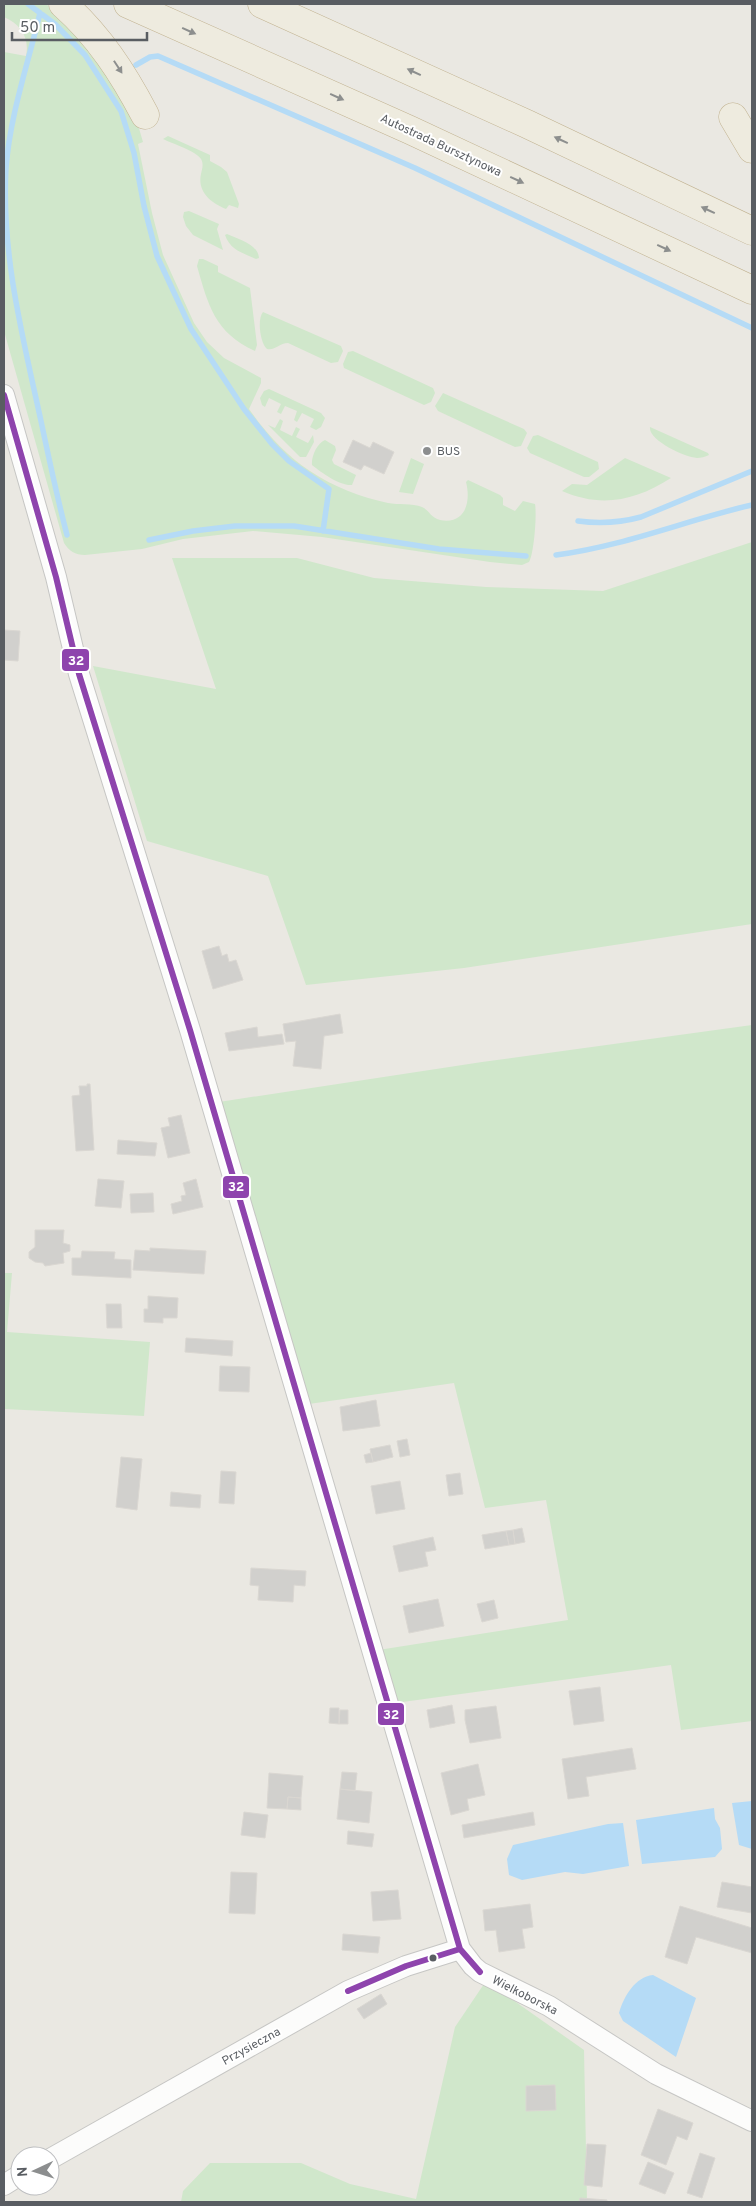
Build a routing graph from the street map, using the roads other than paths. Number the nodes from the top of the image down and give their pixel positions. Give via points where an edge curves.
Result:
1 (63, 4) edge
2 (128, 4) edge
3 (262, 4) edge
4 (145, 115) dead end
5 (733, 117) dead end
6 (752, 149) edge
7 (752, 231) edge
8 (752, 290) edge
9 (4, 395) edge
10 (460, 1950) junction
11 (752, 2121) edge
12 (60, 2153) edge

1 -> 4 highway via 81,20 114,60
2 -> 8 highway, Autostrada Bursztynowa via 410,130
7 -> 3 highway via 527,124
5 - 6 highway
9 - 10 street, Wielkoborska via 56,577 79,674 193,1040
10 - 11 street, Wielkoborska via 480,1972 549,2006 656,2074
10 - 12 street, Przysieczna via 406,1966 348,1992

